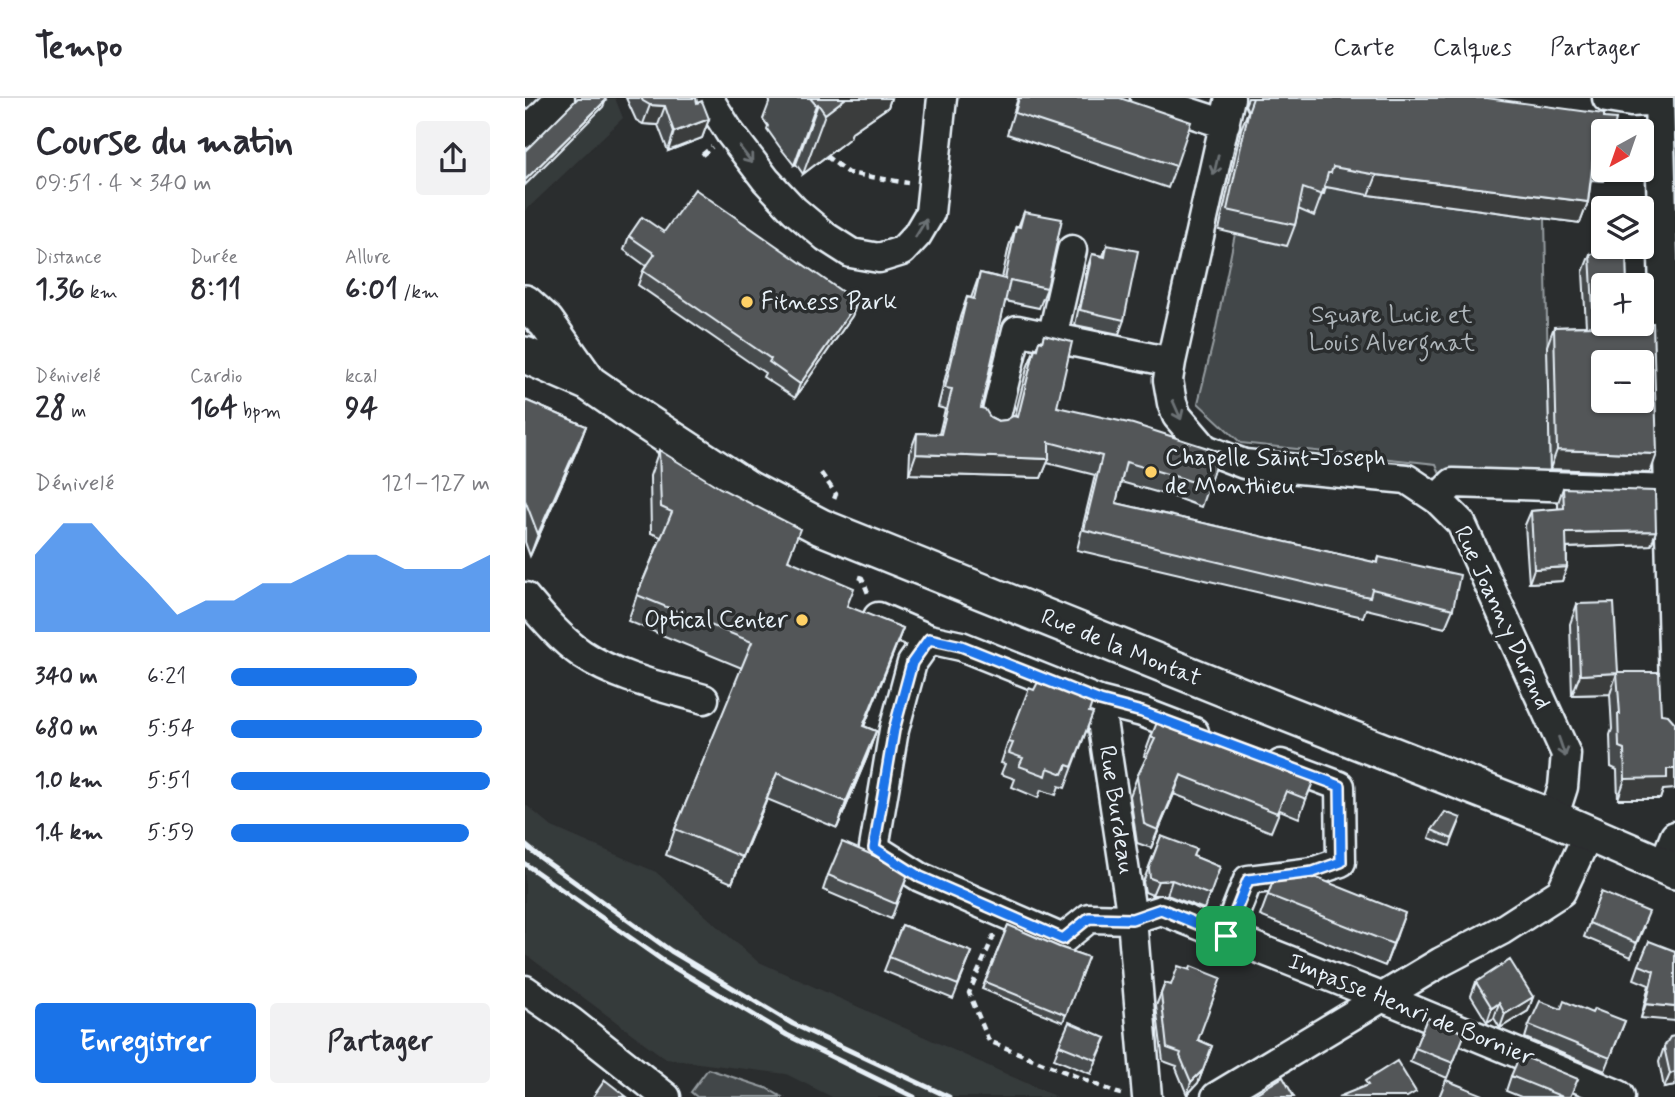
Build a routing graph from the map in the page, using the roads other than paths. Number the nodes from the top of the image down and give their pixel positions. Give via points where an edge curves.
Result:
1 (560, 98) edge
2 (708, 98) edge
3 (942, 98) edge
4 (1145, 98) edge
5 (1607, 98) edge
6 (1658, 99) edge
7 (1227, 111) edge
8 (525, 133) edge
9 (1072, 250) dead end
10 (525, 303) edge
11 (1052, 338) junction
12 (525, 355) edge
13 (1171, 362) junction
14 (589, 383) junction
15 (994, 424) edge
16 (1672, 490) edge
17 (1437, 499) junction
18 (525, 597) edge
19 (878, 617) edge
20 (929, 639) junction
21 (704, 699) dead end
22 (1100, 701) junction
23 (1675, 729) edge
24 (1216, 740) edge
25 (1253, 754) edge
26 (1553, 818) junction
27 (1588, 834) junction
28 (1671, 858) edge
29 (1132, 919) junction
30 (1226, 936) junction
31 (525, 990) edge
32 (1384, 998) junction
33 (1147, 1096) edge
34 (666, 1097) edge
35 (1216, 1097) edge
36 (1621, 1097) edge

1 - 8 street
2 -> 3 street via 730,133 794,210 851,253 879,258 902,251 930,213
4 - 7 street, Rue Joanny Durand
5 - 6 street via 1631,102
6 - 16 street
7 -> 13 street, Rue Joanny Durand
9 - 11 street
10 - 14 main road, Rue de la Montat via 546,322
11 - 13 street
11 - 15 street via 1017,330
12 - 14 main road, Rue de la Montat
13 -> 17 street, Rue Joanny Durand via 1168,380 1177,416 1205,449 1244,464 1407,480
14 - 26 main road, Rue de la Montat via 748,489 821,527
16 - 17 street via 1453,483
16 - 23 street
17 -> 26 street, Rue Joanny Durand via 1461,523 1566,754 1563,787
18 - 21 street via 550,627 612,671
19 - 20 street
20 - 22 street via 961,646
20 - 29 street via 912,663 894,730 874,848 920,877 1063,939 1089,918
22 - 24 street
22 - 29 street, Rue Burdeau
25 - 30 street via 1340,786 1341,862 1313,872 1248,880
26 - 27 main road, Rue de la Montat
27 - 28 main road, Rue de la Montat
27 - 32 street via 1561,892
29 - 30 street, Impasse Henri de Bornier via 1161,909
29 - 33 street, Rue Burdeau
30 - 32 street, Impasse Henri de Bornier
31 - 34 street
32 - 35 street
32 - 36 street, Impasse Henri de Bornier

